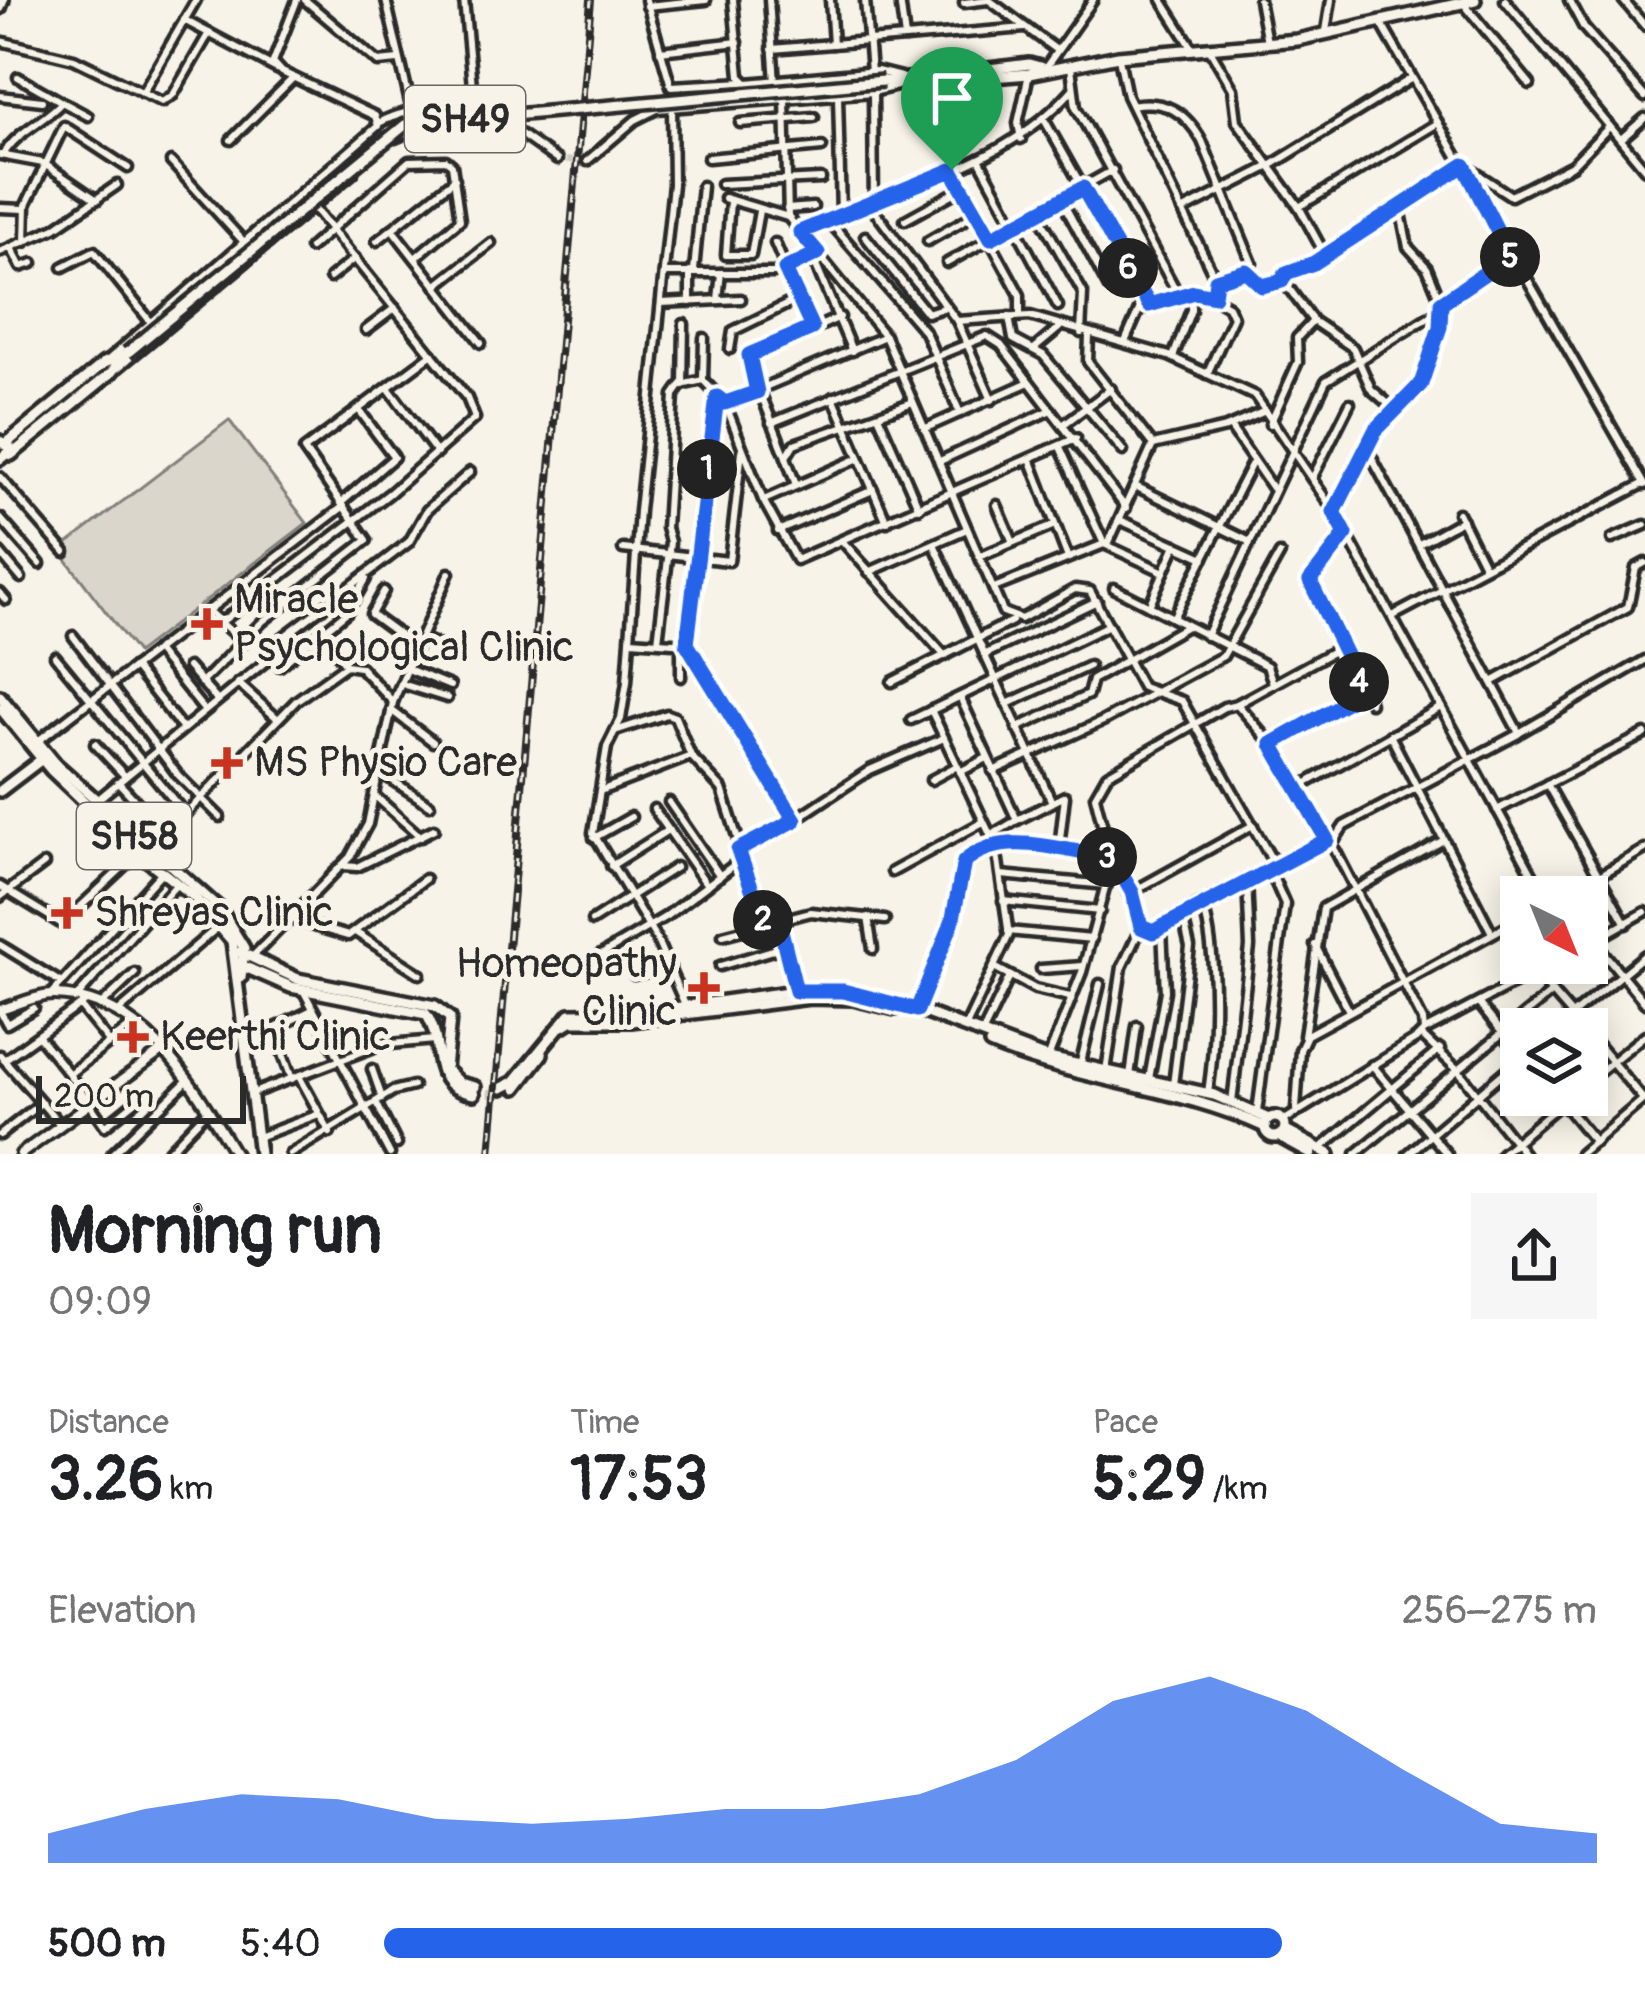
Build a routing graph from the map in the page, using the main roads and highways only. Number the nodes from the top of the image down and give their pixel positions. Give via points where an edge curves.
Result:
1 (1469, 2) edge
2 (1043, 67) junction
3 (894, 81) junction
4 (111, 366) junction
5 (3, 439) edge
6 (3, 458) edge
7 (0, 696) edge
8 (0, 708) edge
9 (42, 759) junction
10 (0, 791) edge
11 (165, 868) junction
12 (243, 958) junction
13 (300, 984) junction
14 (1232, 1106) junction
15 (1267, 1123) junction
16 (1282, 1129) junction
17 (1320, 1152) edge
18 (259, 1154) edge

1 - 2 main road, SH49 via 1326,34
2 - 3 main road, SH49
2 - 3 main road, SH49
3 - 4 main road, SH49, bridge via 405,125
4 - 5 main road, SH49
4 - 6 main road, SH49
5 - 6 main road
7 - 11 main road, SH58
8 - 9 main road, SH58
9 - 10 main road
9 - 11 main road, SH58 via 138,853
11 - 12 main road, SH58
11 - 12 main road, SH58 via 216,905
12 - 13 main road
12 - 18 main road
13 - 13 main road via 426,1001 447,1013 446,1069 475,1090 457,1090 442,1078 432,1021 419,1011
14 - 14 main road via 1046,1065 848,998 571,1021 522,1082 502,1091 566,1016 843,991 1048,1058
14 - 15 main road
14 - 15 main road
15 - 16 main road
15 - 16 main road
16 - 17 main road

